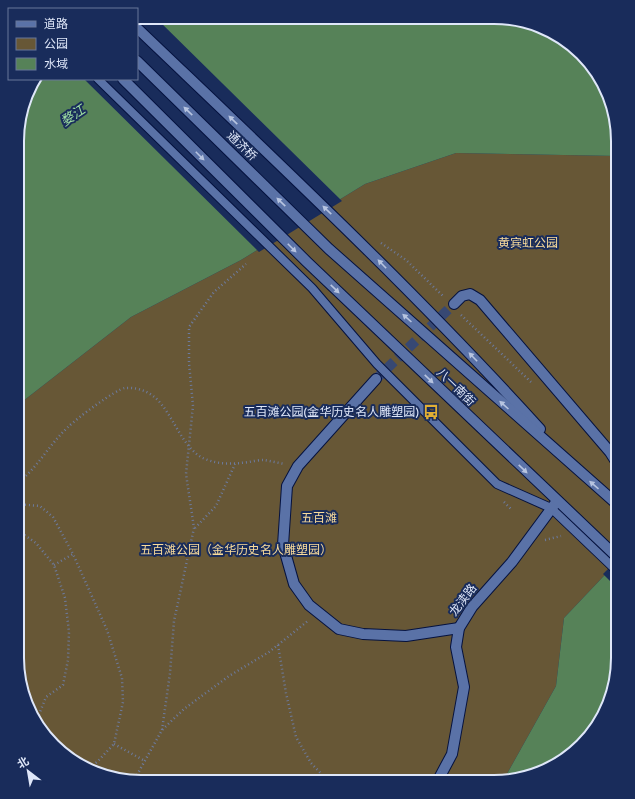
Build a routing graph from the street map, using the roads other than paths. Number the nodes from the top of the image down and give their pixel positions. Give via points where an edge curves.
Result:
1 (138, 29) edge
2 (138, 62) edge
3 (99, 80) edge
4 (124, 80) edge
5 (329, 249) joint
6 (454, 304) tunnel mouth
7 (376, 379) tunnel mouth
8 (611, 454) edge
9 (575, 468) junction
10 (611, 499) edge
11 (554, 504) junction
12 (586, 534) junction
13 (611, 553) edge
14 (611, 564) edge
15 (459, 628) junction
16 (441, 775) edge

9 -> 1 main road via 500,384 355,237
5 -> 2 main road, 通济桥
3 - 11 lane via 312,288 377,364 497,484
4 -> 11 main road, 八一南街
9 -> 5 main road, 八一南街
6 - 8 main road via 462,296 470,294 480,300
7 - 15 main road via 298,466 287,486 283,545 294,584 309,605 338,629 362,634 406,636
10 -> 9 main road, 八一南街
11 - 12 main road, 八一南街
11 - 15 main road, 龙渎路 via 512,562 472,607
12 - 13 main road, 八一南街
12 - 14 lane
15 - 16 main road, 龙渎路 via 456,647 464,687 452,754

